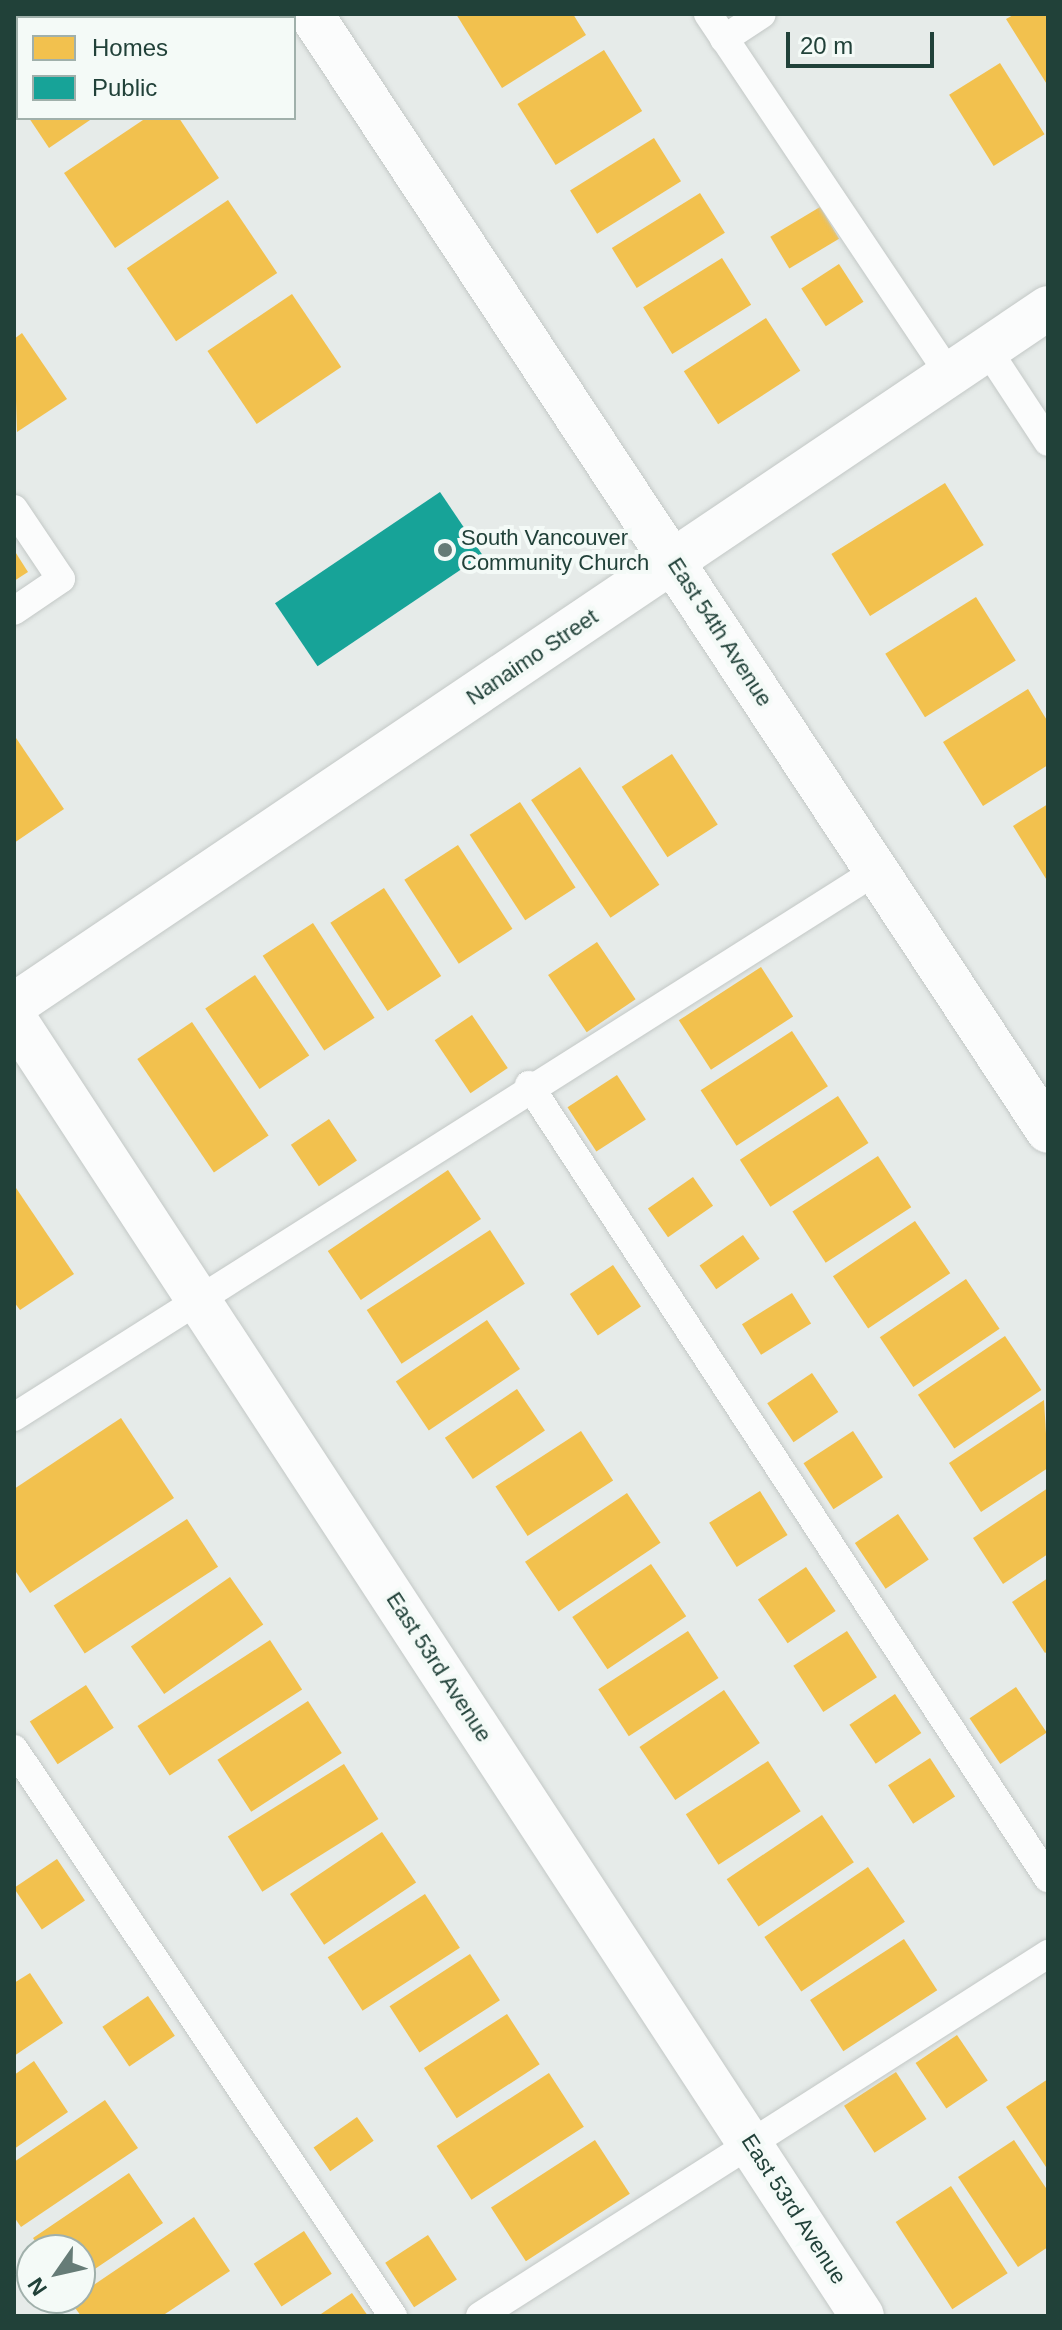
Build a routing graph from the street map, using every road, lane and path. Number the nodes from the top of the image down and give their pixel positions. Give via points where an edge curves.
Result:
1 (311, 14) edge
2 (708, 14) edge
3 (762, 14) edge
4 (724, 39) junction
5 (1048, 308) edge
6 (987, 349) junction
7 (950, 375) junction
8 (1048, 442) edge
9 (14, 509) edge
10 (674, 561) junction
11 (14, 611) edge
12 (876, 871) junction
13 (14, 1005) edge
14 (14, 1018) edge
15 (529, 1085) junction
16 (1048, 1131) edge
17 (197, 1298) junction
18 (14, 1417) edge
19 (14, 1749) edge
20 (1048, 1878) edge
21 (1048, 1954) edge
22 (752, 2144) junction
23 (393, 2316) edge
24 (480, 2316) edge
25 (862, 2316) edge

1 - 10 street, East 54th Avenue
2 - 4 lane
3 - 4 lane
4 - 7 lane
5 - 6 street, Nanaimo Street
6 - 7 street, Nanaimo Street
6 - 8 lane
7 - 10 street, Nanaimo Street
9 - 11 lane via 61,579
10 - 12 street, East 54th Avenue
10 - 13 street, Nanaimo Street
12 - 15 lane
12 - 16 street, East 54th Avenue
14 - 17 street, East 53rd Avenue
15 - 17 lane
15 - 20 lane
17 - 18 lane
17 - 22 street, East 53rd Avenue
19 - 23 lane
21 - 22 lane
22 - 24 lane
22 - 25 street, East 53rd Avenue

